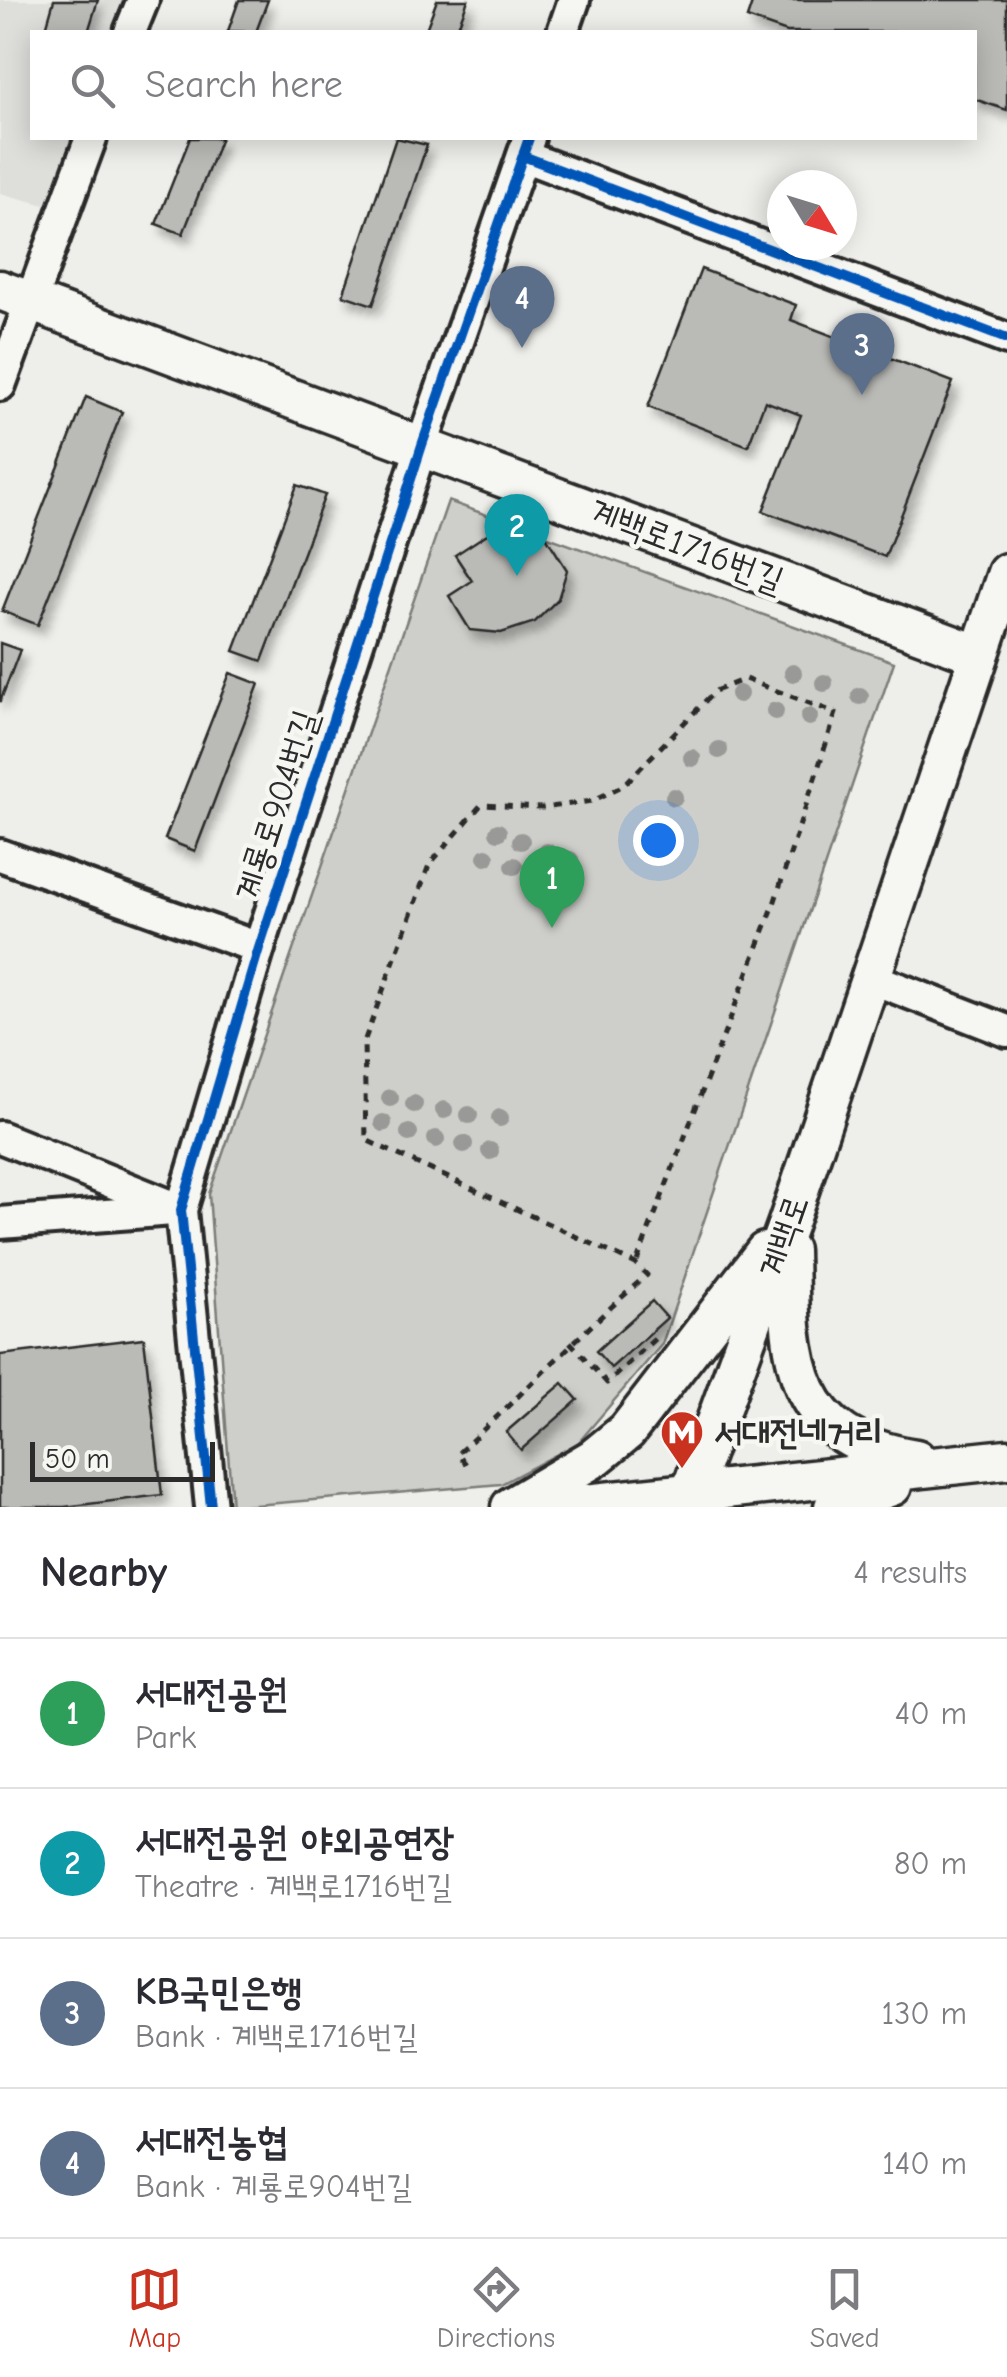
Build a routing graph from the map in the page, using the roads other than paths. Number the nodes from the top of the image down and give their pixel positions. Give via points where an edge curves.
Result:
1 (142, 0) edge
2 (574, 0) edge
3 (131, 30) edge
4 (565, 30) edge
5 (90, 140) edge
6 (526, 146) edge
7 (16, 294) edge
8 (1007, 339) edge
9 (0, 385) edge
10 (422, 445) junction
11 (1007, 572) edge
12 (979, 654) junction
13 (0, 855) edge
14 (259, 948) junction
15 (871, 978) junction
16 (1007, 1031) edge
17 (0, 1137) edge
18 (181, 1210) junction
19 (788, 1222) junction
20 (0, 1223) edge
21 (1007, 1459) edge
22 (953, 1465) junction
23 (688, 1500) edge
24 (211, 1507) edge
25 (511, 1507) edge
26 (557, 1507) edge
27 (834, 1507) edge

1 - 3 street
2 - 4 street
5 - 7 street
6 - 8 street
6 - 10 street, 계룡로904번길
7 - 9 street
7 - 10 main road, 계백로1716번길
10 - 12 main road, 계백로1716번길
10 - 14 street, 계룡로904번길
11 - 12 main road, 계백로
12 - 15 main road, 계백로
13 - 14 street
14 - 18 street, 계룡로904번길
15 - 16 street
15 - 19 main road, 계백로
17 - 18 street
18 - 20 street
18 - 24 street, 계룡로904번길
19 - 22 main road via 789,1314 802,1388 840,1433 869,1448
19 - 23 main road, 계백로
19 - 25 main road via 627,1431
21 - 22 main road
22 - 23 main road
22 - 27 main road
23 - 26 main road

